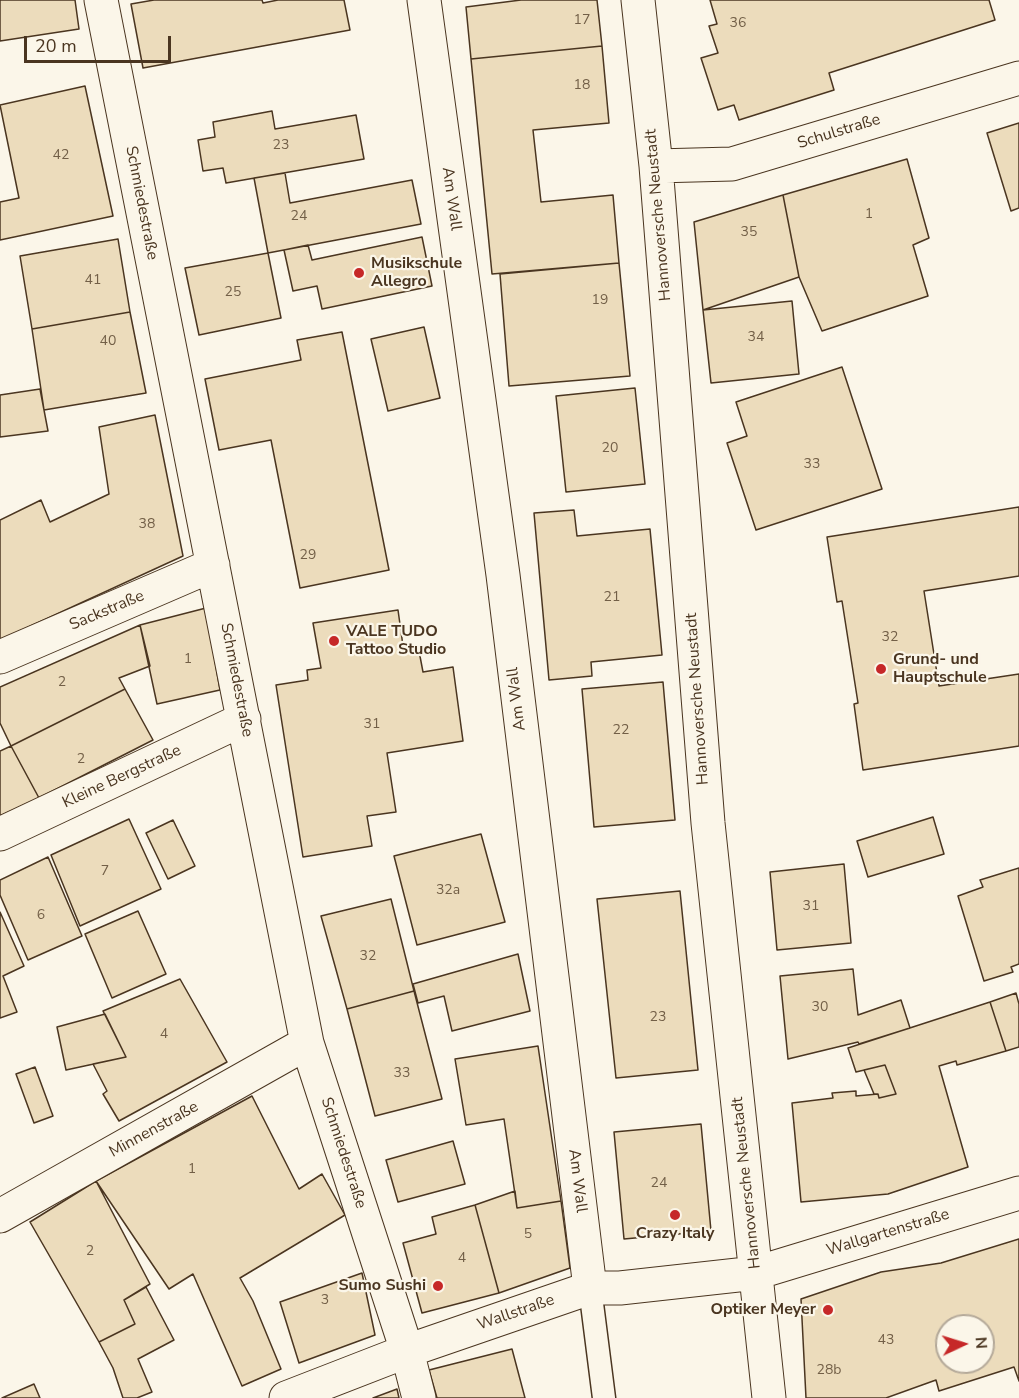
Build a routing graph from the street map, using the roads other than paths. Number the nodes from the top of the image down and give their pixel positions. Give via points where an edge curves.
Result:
1 (101, 0) edge
2 (424, 0) edge
3 (638, 0) edge
4 (1019, 78) edge
5 (656, 166) junction
6 (213, 566) junction
7 (0, 657) edge
8 (244, 719) junction
9 (0, 834) edge
10 (308, 1043) junction
11 (1019, 1193) edge
12 (0, 1216) edge
13 (756, 1273) junction
14 (590, 1288) junction
15 (407, 1351) junction
16 (286, 1398) edge
17 (419, 1398) edge
18 (604, 1398) edge
19 (769, 1398) edge

1 - 6 street, Schmiedestraße
2 - 14 street, Am Wall via 503,575
3 - 5 street, Hannoversche Neustadt
4 - 5 street, Schulstraße via 732,164
5 - 13 street, Hannoversche Neustadt via 708,824
6 - 7 street, Sackstraße
6 - 8 street, Schmiedestraße
8 - 9 street, Kleine Bergstraße
8 - 10 street, Schmiedestraße
10 - 12 street, Minnenstraße
10 - 15 street, Schmiedestraße
11 - 13 street, Wallgartenstraße
13 - 14 street, Wallstraße
13 - 19 street, Hannoversche Neustadt
14 - 15 street, Wallstraße
14 - 18 lane, Am Wall
15 - 16 street, Wallstraße
15 - 17 street, Schmiedestraße

